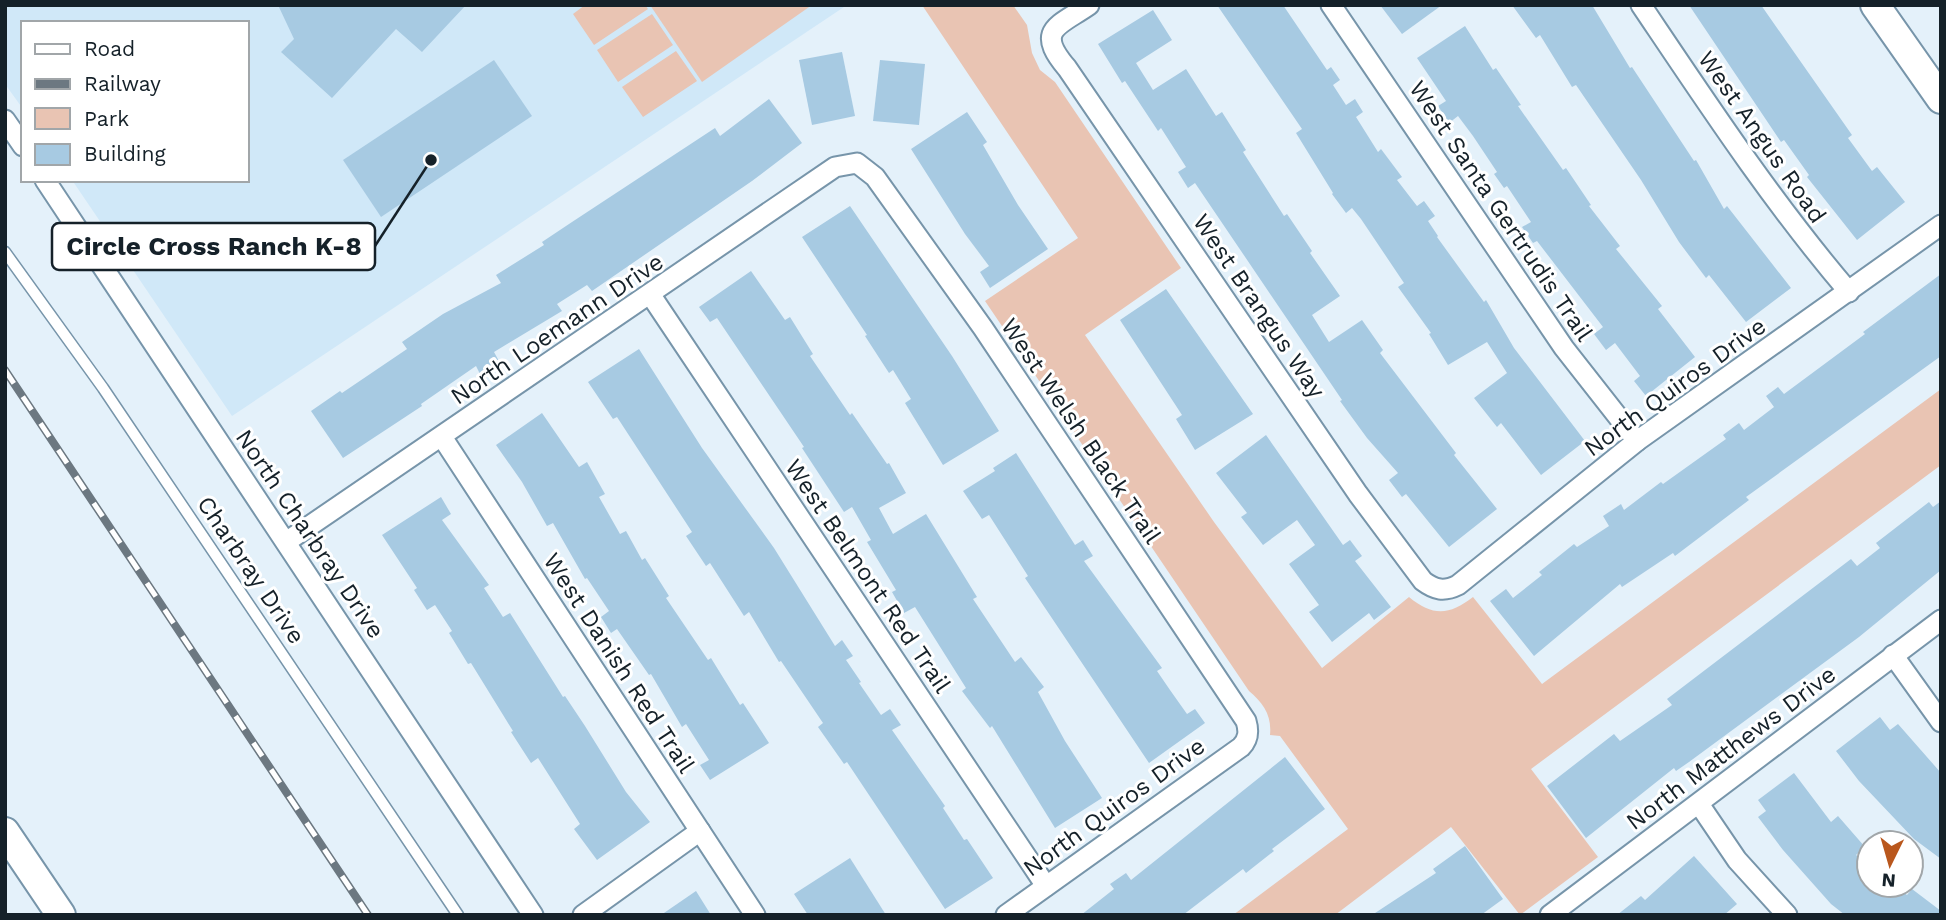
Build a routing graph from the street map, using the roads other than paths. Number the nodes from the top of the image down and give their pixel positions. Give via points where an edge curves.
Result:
1 (1090, 5) edge
2 (1331, 5) edge
3 (1641, 5) edge
4 (1875, 5) edge
5 (1941, 99) edge
6 (5, 120) edge
7 (21, 143) edge
8 (857, 163) joint
9 (46, 182) edge
10 (1941, 225) edge
11 (5, 252) edge
12 (1849, 292) junction
13 (650, 294) junction
14 (442, 437) junction
15 (1637, 441) junction
16 (286, 542) junction
17 (1441, 590) joint
18 (1941, 620) edge
19 (1894, 655) junction
20 (1941, 722) edge
21 (1248, 736) joint
22 (1699, 804) junction
23 (700, 831) junction
24 (5, 832) edge
25 (1046, 886) junction
26 (61, 915) edge
27 (458, 915) edge
28 (533, 915) edge
29 (583, 915) edge
30 (755, 915) edge
31 (1006, 915) edge
32 (1550, 915) edge
33 (1787, 915) edge

1 - 17 street, West Brangus Way via 1055,28 1052,46 1056,55 1358,494 1423,581
2 - 15 street, West Santa Gertrudis Trail via 1564,348
3 - 12 street, West Angus Road via 1765,188
4 - 5 street
6 - 7 street
8 - 13 street, North Loemann Drive via 835,167
8 - 21 street, West Welsh Black Trail via 875,177 983,328 1246,721
9 - 16 street, North Charbray Drive
10 - 12 street, North Quiros Drive
11 - 27 lane, Charbray Drive via 103,388
12 - 15 street, North Quiros Drive
13 - 14 street, North Loemann Drive
13 - 25 street, West Belmont Red Trail
14 - 16 street, North Loemann Drive
14 - 23 street, West Danish Red Trail
15 - 17 street, North Quiros Drive via 1458,585
16 - 28 street, North Charbray Drive
18 - 19 street, North Matthews Drive
19 - 20 street
19 - 22 street, North Matthews Drive
21 - 25 street, North Quiros Drive via 1241,747
22 - 32 street, North Matthews Drive
22 - 33 street via 1737,860
23 - 29 street
23 - 30 street, West Danish Red Trail
24 - 26 street
25 - 31 street, North Quiros Drive

